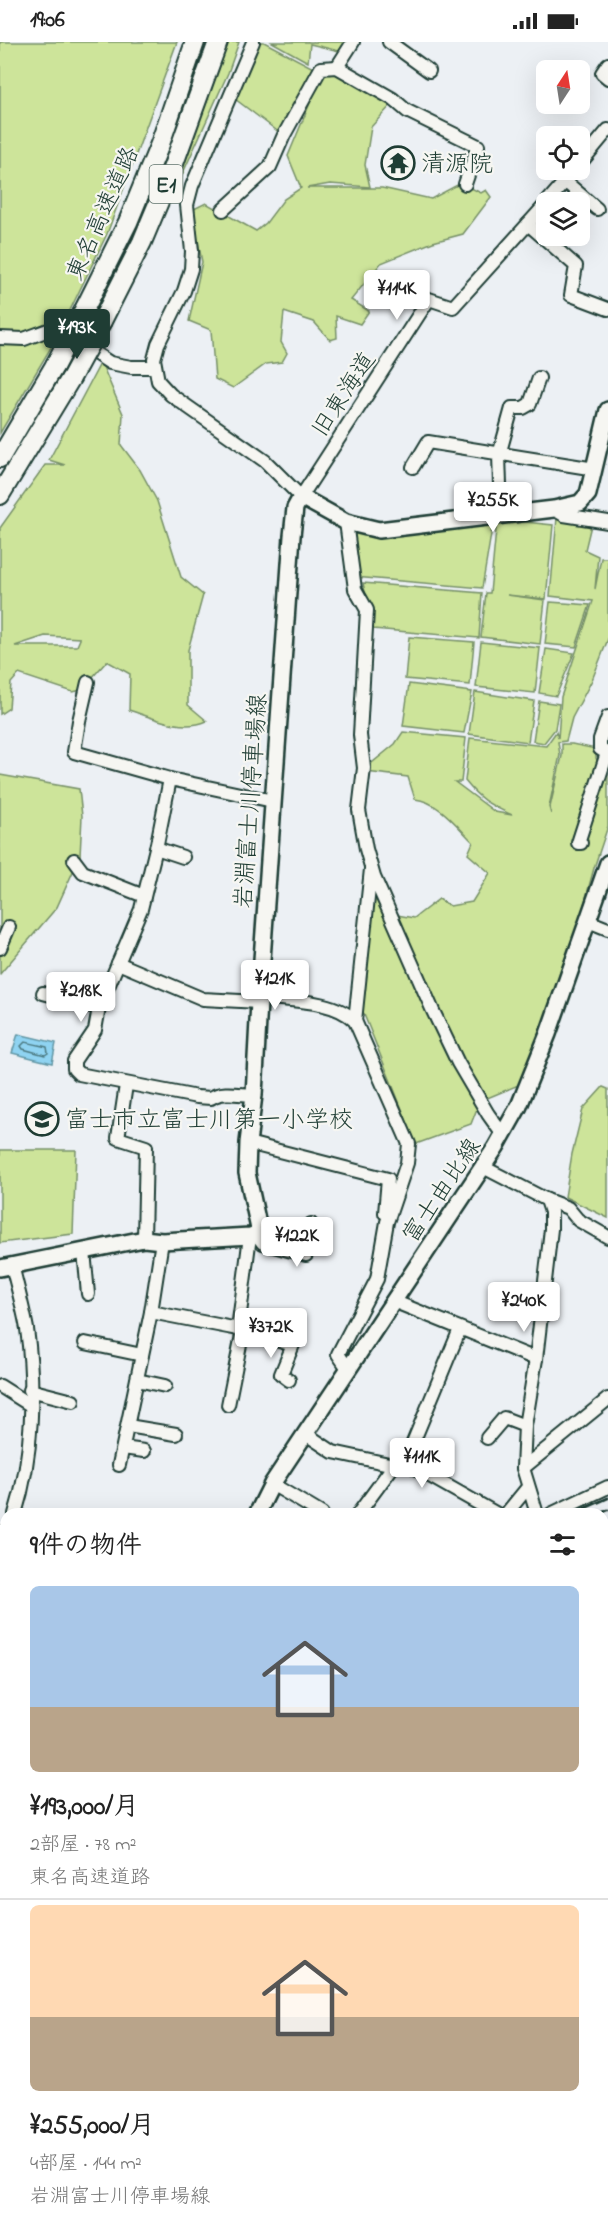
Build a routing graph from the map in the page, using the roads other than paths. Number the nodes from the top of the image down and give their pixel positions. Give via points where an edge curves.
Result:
1 (195, 42) edge
2 (218, 42) edge
3 (254, 42) edge
4 (353, 42) edge
5 (388, 42) edge
6 (608, 64) edge
7 (337, 67) junction
8 (429, 71) dead end
9 (608, 78) edge
10 (608, 130) edge
11 (590, 152) edge
12 (565, 182) joint
13 (465, 184) dead end
14 (556, 192) edge
15 (597, 209) dead end
16 (223, 210) dead end
17 (536, 215) edge
18 (528, 224) junction
19 (608, 309) edge
20 (0, 338) edge
21 (155, 367) junction
22 (539, 378) dead end
23 (608, 410) edge
24 (499, 455) junction
25 (0, 458) edge
26 (413, 467) dead end
27 (595, 469) junction
28 (0, 495) edge
29 (301, 497) junction
30 (554, 509) junction
31 (501, 515) junction
32 (346, 522) junction
33 (608, 522) edge
34 (88, 682) dead end
35 (608, 717) edge
36 (607, 754) edge
37 (170, 779) junction
38 (273, 801) junction
39 (581, 843) dead end
40 (156, 848) junction
41 (183, 857) dead end
42 (74, 860) dead end
43 (608, 863) edge
44 (371, 865) junction
45 (144, 896) junction
46 (588, 921) junction
47 (9, 927) dead end
48 (608, 929) edge
49 (0, 948) edge
50 (118, 963) junction
51 (43, 993) dead end
52 (259, 1000) junction
53 (99, 1008) junction
54 (355, 1020) junction
55 (126, 1085) junction
56 (254, 1095) junction
57 (503, 1135) junction
58 (248, 1143) junction
59 (483, 1167) junction
60 (547, 1200) junction
61 (387, 1222) junction
62 (311, 1224) dead end
63 (253, 1235) junction
64 (608, 1237) edge
65 (144, 1239) junction
66 (162, 1241) junction
67 (84, 1251) junction
68 (6, 1266) edge
69 (88, 1294) dead end
70 (393, 1301) junction
71 (151, 1312) junction
72 (291, 1320) dead end
73 (240, 1329) junction
74 (460, 1329) junction
75 (281, 1341) junction
76 (85, 1343) dead end
77 (142, 1355) junction
78 (536, 1359) junction
79 (349, 1370) junction
80 (137, 1380) junction
81 (289, 1380) dead end
82 (0, 1386) edge
83 (165, 1386) dead end
84 (30, 1390) junction
85 (608, 1399) edge
86 (73, 1401) dead end
87 (30, 1405) junction
88 (228, 1405) dead end
89 (128, 1425) junction
90 (525, 1426) junction
91 (176, 1434) dead end
92 (306, 1434) junction
93 (487, 1438) dead end
94 (123, 1448) junction
95 (144, 1451) dead end
96 (400, 1464) junction
97 (119, 1465) dead end
98 (523, 1468) junction
99 (272, 1485) junction
100 (528, 1486) junction
101 (608, 1487) edge
102 (17, 1508) edge
103 (261, 1508) edge
104 (312, 1508) edge
105 (363, 1508) edge
106 (485, 1508) edge
107 (511, 1508) edge
108 (535, 1508) edge
109 (564, 1508) edge

1 - 25 highway, 東名高速道路 / E1, bridge via 128,222 86,308
2 - 28 highway, 東名高速道路 / E1, bridge via 142,242 71,378
3 - 21 street via 192,186 187,205 191,269 158,344
4 - 7 street
5 - 8 street
6 - 9 street via 602,73
7 - 13 street via 407,111 478,146
7 - 16 street via 321,68 270,167
10 - 11 street
12 - 14 street, 旧東海道
12 - 15 street
17 - 18 street, 旧東海道
18 - 19 street via 576,266 571,295
18 - 29 street, 旧東海道 via 453,307 429,299
20 - 21 street via 24,339 51,329 61,331 110,363
21 - 29 street via 158,381 171,395 265,461
22 - 24 street via 530,404 512,408
23 - 27 main road
24 - 26 street via 428,442
24 - 27 street
24 - 31 street
27 - 30 main road via 588,494 580,503
29 - 32 main road
29 - 38 main road, 岩淵富士川停車場線 via 295,508 292,536
30 - 31 main road
30 - 33 street
31 - 32 main road via 379,530
32 - 44 street via 356,589 367,610 360,735 364,768 359,810
34 - 37 street via 74,753
35 - 36 street via 600,739 600,749
36 - 39 street
37 - 38 street
37 - 40 street
38 - 52 main road, 岩淵富士川停車場線
40 - 41 street
40 - 45 street
42 - 45 street via 83,872
43 - 46 main road, 富士由比線
44 - 54 street
44 - 57 street via 438,1021 474,1091
45 - 50 street
46 - 48 street
46 - 57 main road, 富士由比線 via 548,1034 519,1107
47 - 49 street
50 - 52 street via 202,999
50 - 53 street
51 - 53 street
52 - 54 street via 324,1005 340,1009
52 - 56 main road, 岩淵富士川停車場線
53 - 55 street via 94,1030 74,1061 74,1069 79,1074
54 - 61 street via 409,1144 407,1163
55 - 56 street via 196,1097
55 - 65 street via 117,1138 146,1147
56 - 58 main road, 岩淵富士川停車場線
57 - 59 main road, 富士由比線
58 - 61 street via 388,1179
58 - 63 main road, 岩淵富士川停車場線 via 248,1173 259,1222
59 - 60 street
59 - 70 main road, 富士由比線
60 - 64 street via 568,1208 578,1220
60 - 78 street via 551,1228
61 - 79 street via 377,1279 338,1353
62 - 63 street via 306,1255 263,1244
63 - 66 main road
63 - 73 street
65 - 66 main road
65 - 67 main road
66 - 71 street
67 - 68 main road
67 - 69 street
68 - 84 street via 27,1330
70 - 74 street
70 - 79 main road, 富士由比線
71 - 73 street
71 - 77 street
72 - 75 street
73 - 75 street
73 - 88 street
74 - 78 street
74 - 96 street
75 - 81 street via 293,1345 280,1374
76 - 77 street
77 - 80 street
78 - 90 street
79 - 92 main road, 富士由比線
80 - 83 street
80 - 89 street
82 - 87 street
84 - 86 street
84 - 87 street
85 - 98 street
87 - 102 street via 27,1459
89 - 91 street
89 - 94 street
90 - 93 street via 504,1418
90 - 98 street
92 - 96 street via 333,1452
92 - 99 main road, 富士由比線
94 - 95 street
94 - 97 street
96 - 105 street
96 - 106 street
98 - 100 street
99 - 103 main road, 富士由比線
99 - 104 street
100 - 107 street
100 - 108 street
101 - 109 street

